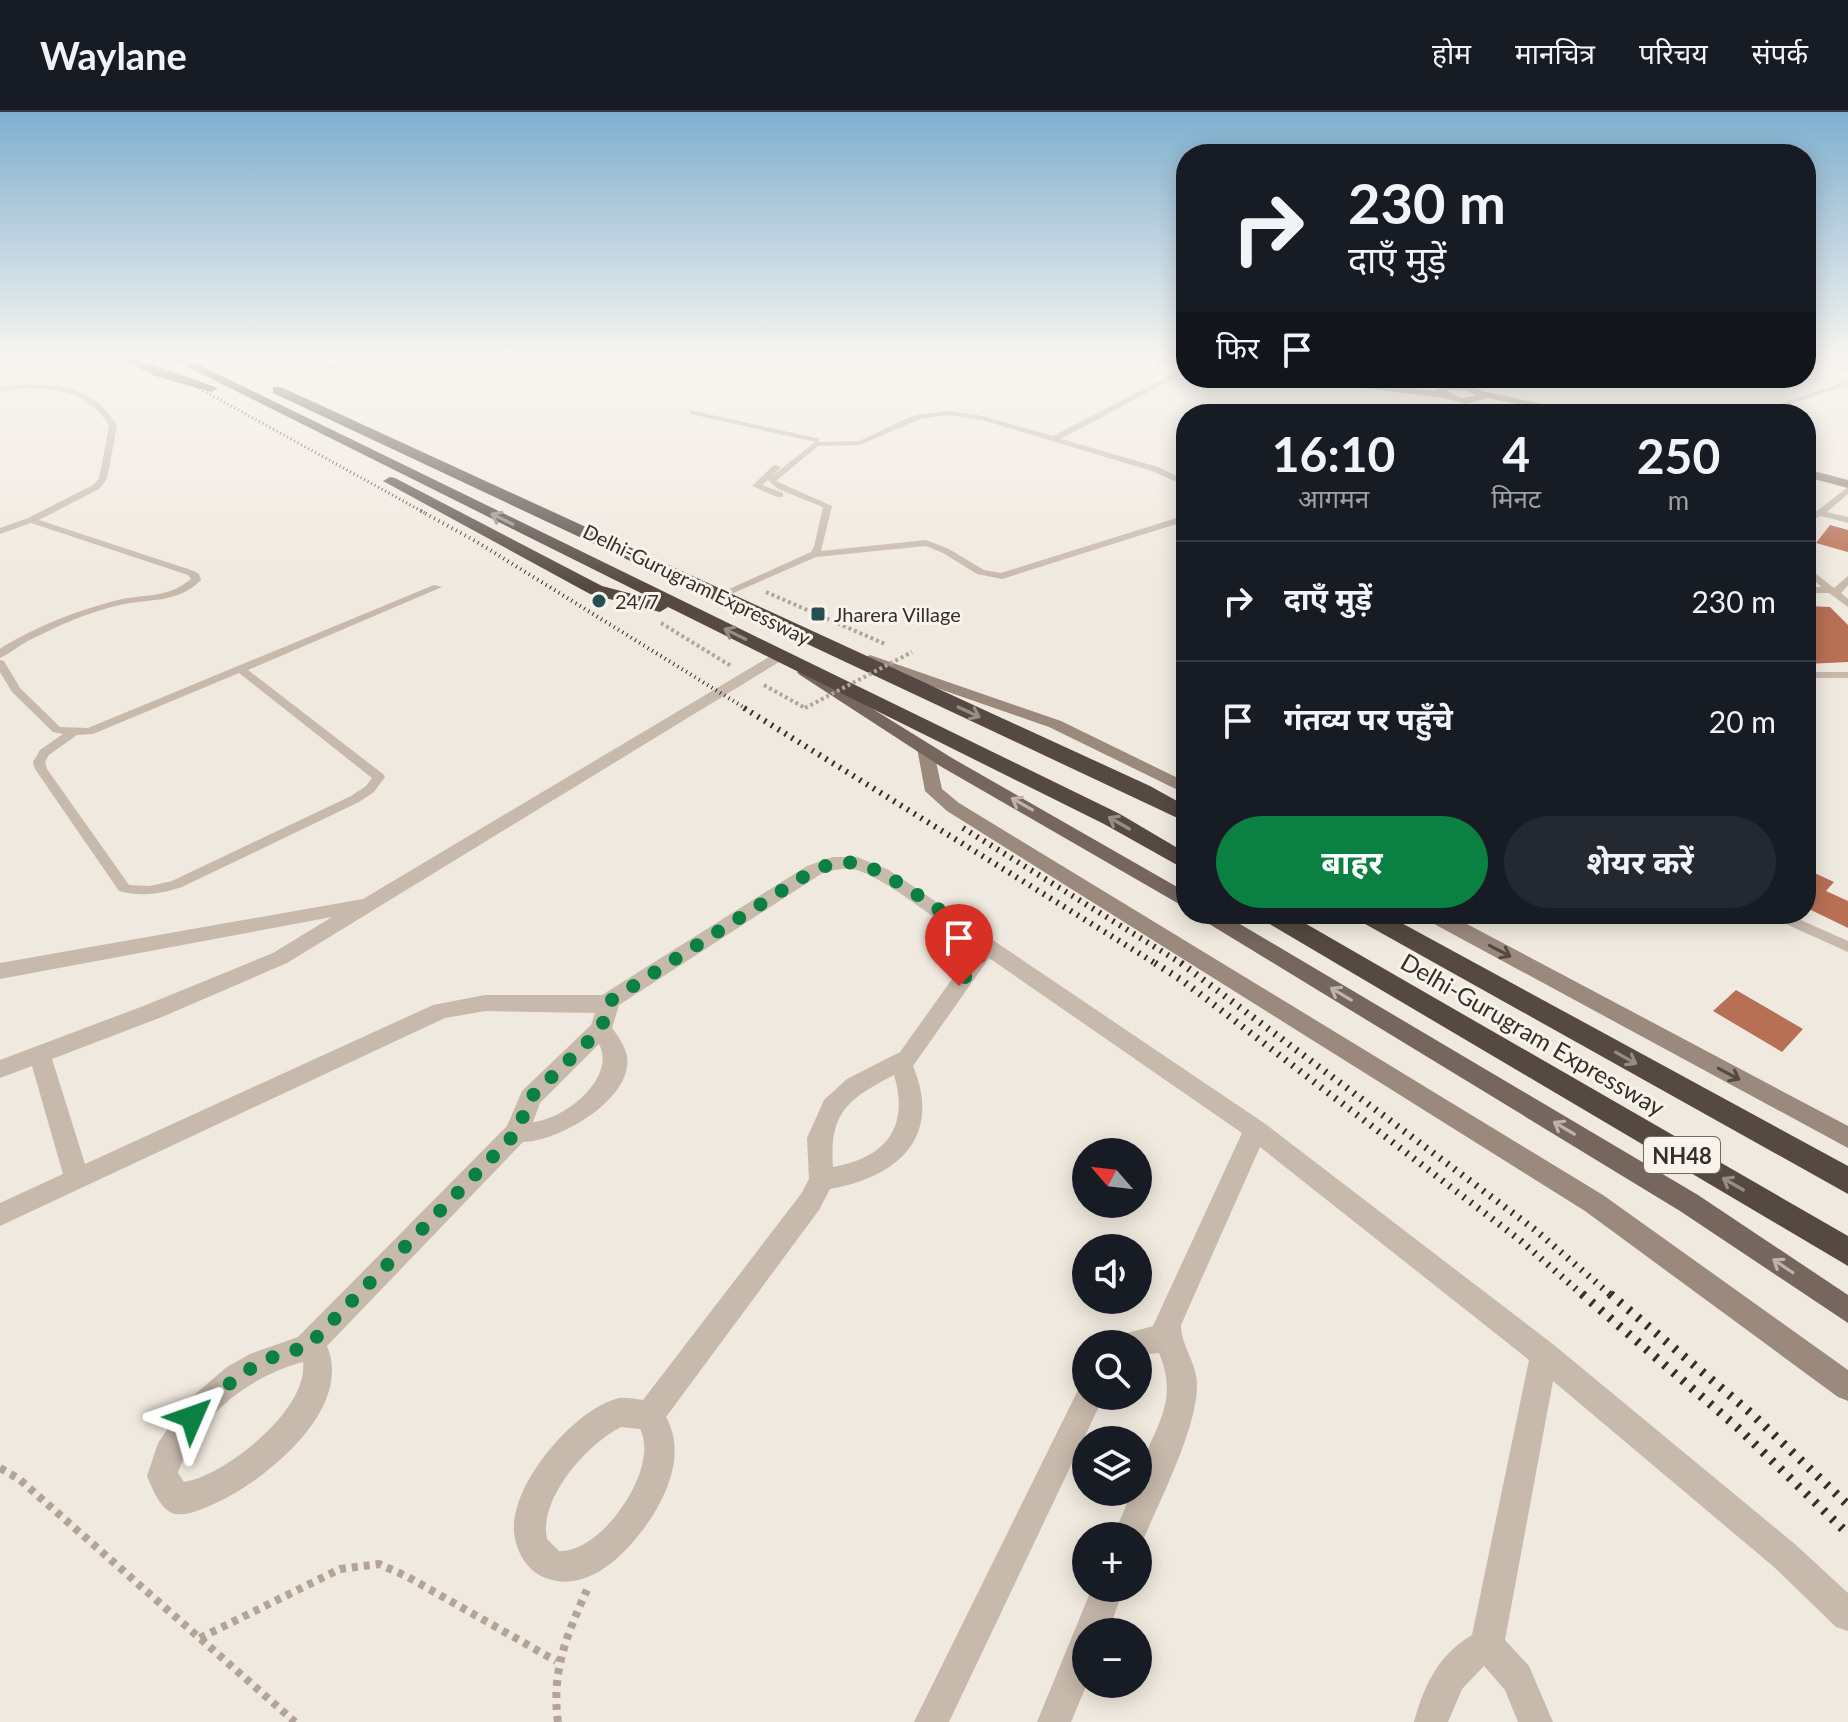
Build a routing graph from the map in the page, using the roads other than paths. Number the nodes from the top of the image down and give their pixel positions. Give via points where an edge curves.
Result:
1 (111, 435) edge
2 (302, 435) edge
3 (332, 435) edge
4 (374, 435) edge
5 (795, 435) edge
6 (869, 435) edge
7 (880, 435) edge
8 (1046, 435) edge
9 (1048, 435) edge
10 (1066, 435) edge
11 (1068, 435) edge
12 (1060, 439) junction
13 (816, 440) junction
14 (1176, 473) edge
15 (1816, 473) edge
16 (1176, 478) edge
17 (1848, 481) edge
18 (1848, 490) edge
19 (815, 501) junction
20 (1820, 513) junction
21 (1816, 515) edge
22 (1176, 518) edge
23 (31, 520) junction
24 (1848, 520) edge
25 (0, 531) edge
26 (814, 554) junction
27 (1816, 578) edge
28 (1848, 579) edge
29 (437, 587) dead end
30 (1816, 591) edge
31 (1833, 592) junction
32 (719, 596) junction
33 (1848, 604) edge
34 (694, 614) junction
35 (817, 642) junction
36 (0, 655) edge
37 (779, 656) junction
38 (0, 663) edge
39 (241, 670) junction
40 (1816, 675) edge
41 (1848, 675) edge
42 (72, 733) junction
43 (925, 748) junction
44 (1176, 784) edge
45 (1176, 809) edge
46 (1176, 857) edge
47 (1176, 895) edge
48 (376, 903) junction
49 (1225, 924) edge
50 (1288, 924) edge
51 (1384, 924) edge
52 (1451, 924) edge
53 (1801, 924) edge
54 (988, 944) junction
55 (1848, 947) edge
56 (0, 971) edge
57 (610, 1001) junction
58 (601, 1029) junction
59 (40, 1056) junction
60 (901, 1064) junction
61 (0, 1069) edge
62 (1256, 1130) junction
63 (517, 1132) junction
64 (1848, 1138) edge
65 (77, 1180) junction
66 (822, 1180) junction
67 (1848, 1181) edge
68 (0, 1215) edge
69 (1848, 1252) edge
70 (1848, 1310) edge
71 (1152, 1339) edge
72 (1168, 1340) junction
73 (306, 1348) junction
74 (1544, 1355) junction
75 (1848, 1387) edge
76 (1083, 1410) edge
77 (649, 1416) junction
78 (1134, 1522) edge
79 (1848, 1615) edge
80 (1487, 1645) junction
81 (1072, 1678) edge
82 (931, 1722) edge
83 (1054, 1722) edge
84 (1431, 1722) edge
85 (1536, 1722) edge

1 - 23 lane via 103,479 76,499
2 - 34 highway via 596,590
34 -> 3 highway, Delhi-Gurugram Expressway
4 - 32 highway, Delhi-Gurugram Expressway
5 - 13 lane
6 - 13 lane
7 - 19 lane via 865,442 816,444 771,481
8 - 12 lane
9 - 12 lane
10 - 12 lane
11 - 12 lane
12 - 14 lane
12 - 16 lane
13 - 19 lane via 756,486
15 - 17 main road
18 - 20 lane
19 - 26 lane via 828,506
20 - 21 lane
20 - 24 lane
22 - 26 lane via 1005,575 981,574 926,543
23 - 25 lane
23 - 36 lane via 191,573 196,580 175,597 93,611 16,642
26 - 32 lane
27 - 31 lane
28 - 31 lane
29 - 39 lane
30 - 31 lane
31 - 33 lane
32 - 35 highway, Delhi-Gurugram Expressway
37 -> 34 highway, Delhi-Gurugram Expressway
35 - 44 main road via 1055,724
35 -> 45 highway, Delhi-Gurugram Expressway
37 - 43 main road
46 -> 37 highway, Delhi-Gurugram Expressway via 1112,819
37 - 48 street
38 - 42 lane via 16,690 57,730
39 - 42 lane via 107,727
39 - 42 lane via 379,777 355,799 177,884 153,891 124,888 41,769 44,753
40 - 41 lane
47 -> 43 main road
43 - 75 main road via 934,791 953,807 1594,1203
48 - 56 street
48 - 59 street via 250,973
70 -> 49 main road via 1689,1203
69 -> 50 highway, Delhi-Gurugram Expressway / NH48
51 -> 67 highway, Delhi-Gurugram Expressway / NH48
52 -> 64 main road
53 - 55 lane
54 - 57 street via 882,874 857,863 833,863 814,870
54 - 60 street
54 - 62 street
57 - 58 street
57 - 65 street via 485,1003 441,1011
58 - 63 street via 536,1091
58 - 63 street via 616,1058 605,1084 556,1126
59 - 61 street
59 - 65 street
60 - 66 street via 855,1085 832,1107 819,1138
60 - 66 street via 911,1083 913,1108 899,1141 872,1168
62 - 72 street via 1170,1315
62 - 74 street
63 - 73 street
65 - 68 street
66 - 77 street
71 - 72 street
72 - 78 street via 1181,1370 1182,1397
73 - 73 street via 252,1366 192,1417 166,1456 162,1476 177,1499 190,1500 233,1477 296,1422 320,1373 316,1354
74 - 79 street
74 - 80 street
76 - 82 street
77 - 77 street via 621,1412 592,1427 555,1468 529,1521 530,1540 549,1564 577,1565 605,1549 639,1510 657,1467 661,1439
80 - 84 street via 1456,1666 1436,1700
80 - 85 street via 1517,1678
81 - 83 street

